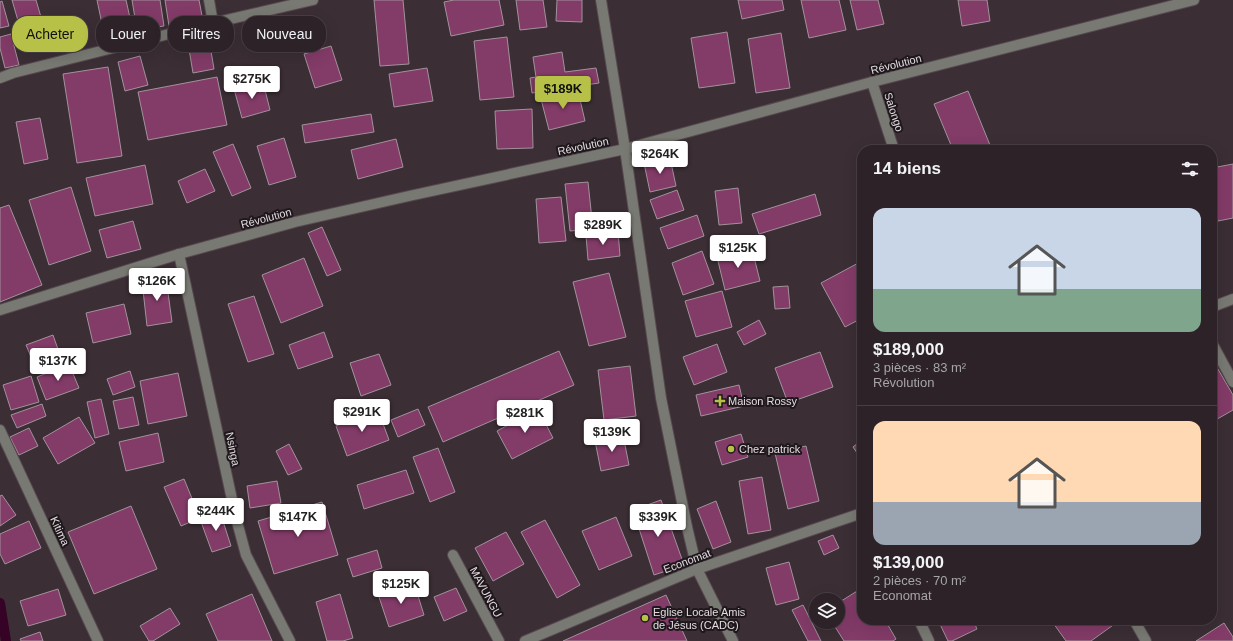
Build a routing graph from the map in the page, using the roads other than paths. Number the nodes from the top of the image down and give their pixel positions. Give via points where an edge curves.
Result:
1 (209, 0) edge
2 (313, 0) edge
3 (601, 0) edge
4 (1194, 0) edge
5 (212, 16) edge
6 (234, 18) edge
7 (168, 34) edge
8 (0, 78) edge
9 (872, 82) junction
10 (892, 145) edge
11 (625, 149) junction
12 (179, 254) junction
13 (1233, 299) edge
14 (1217, 305) edge
15 (0, 310) edge
16 (1217, 352) edge
17 (1233, 382) edge
18 (0, 430) edge
19 (857, 515) edge
20 (453, 555) dead end
21 (697, 569) junction
22 (921, 625) edge
23 (1137, 625) edge
24 (98, 641) edge
25 (290, 641) edge
26 (499, 641) edge
27 (525, 641) edge
28 (733, 641) edge
29 (929, 641) edge
30 (1146, 641) edge

1 - 5 street
2 - 6 street
3 - 11 street
4 - 9 street, Révolution
7 - 8 street
9 - 10 street, Salongo
9 - 11 street, Révolution
11 - 12 street, Révolution via 295,222
11 - 21 street via 661,398 688,536
12 - 15 street, Révolution
12 - 25 street, Nsinga via 246,555
13 - 14 street
16 - 17 street
18 - 24 street, Kitima
19 - 21 street, Economat
20 - 26 street, MAVUNGU
21 - 27 street, Economat
21 - 28 street
22 - 29 street
23 - 30 street

